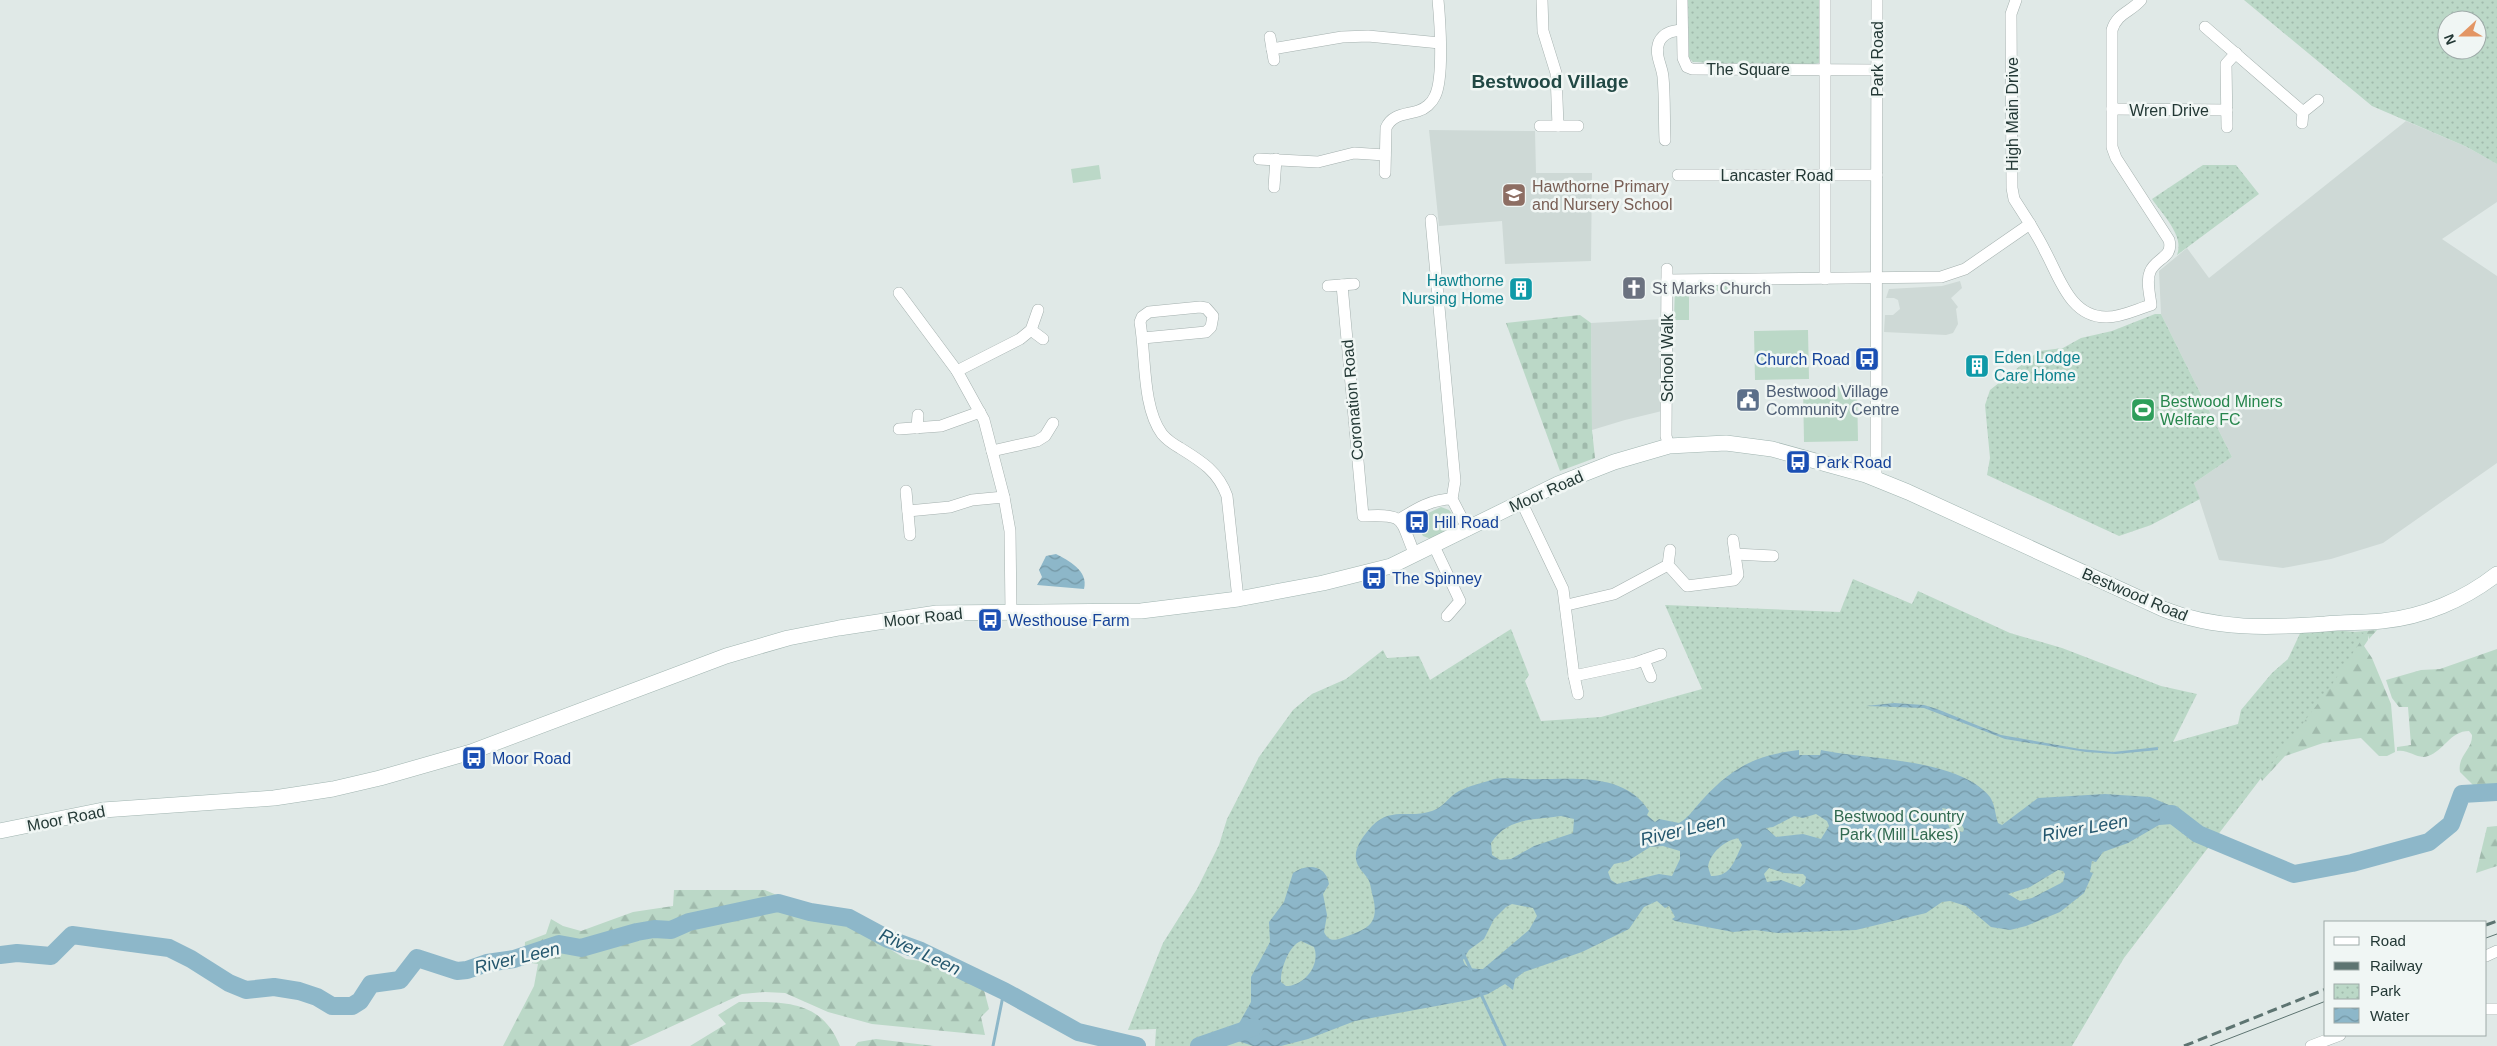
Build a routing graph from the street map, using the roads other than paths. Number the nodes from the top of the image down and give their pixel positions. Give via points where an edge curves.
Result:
1 (1438, 0) edge
2 (1682, 0) edge
3 (1825, 0) edge
4 (1877, 0) edge
5 (2016, 0) edge
6 (2141, 0) edge
7 (1542, 3) edge
8 (2205, 27) dead end
9 (1682, 30) junction
10 (1440, 43) junction
11 (1272, 49) dead end
12 (2236, 53) junction
13 (1825, 69) junction
14 (1877, 70) junction
15 (2318, 100) dead end
16 (2112, 109) junction
17 (2226, 110) junction
18 (1652, 120) dead end
19 (1664, 120) junction
20 (1540, 126) dead end
21 (1558, 126) junction
22 (1578, 126) dead end
23 (2227, 127) dead end
24 (1665, 140) dead end
25 (1385, 155) junction
26 (1259, 159) dead end
27 (1276, 160) junction
28 (1385, 173) dead end
29 (1678, 175) dead end
30 (1825, 175) junction
31 (1877, 175) junction
32 (1274, 187) dead end
33 (1431, 220) dead end
34 (2030, 224) junction
35 (1876, 279) junction
36 (1825, 280) junction
37 (1354, 284) dead end
38 (1342, 285) junction
39 (1328, 286) dead end
40 (899, 293) dead end
41 (1038, 310) dead end
42 (1031, 330) junction
43 (1143, 338) junction
44 (1043, 339) dead end
45 (957, 370) junction
46 (980, 412) junction
47 (918, 414) dead end
48 (1053, 423) dead end
49 (917, 428) junction
50 (900, 429) dead end
51 (1041, 438) junction
52 (1669, 446) junction
53 (1049, 448) dead end
54 (992, 451) junction
55 (1876, 479) junction
56 (1899, 488) joint
57 (906, 491) dead end
58 (1004, 497) junction
59 (1452, 499) junction
60 (1521, 501) junction
61 (908, 511) junction
62 (1400, 519) junction
63 (1468, 530) junction
64 (910, 535) dead end
65 (1734, 540) dead end
66 (1434, 546) junction
67 (1670, 550) dead end
68 (1735, 554) junction
69 (1415, 556) junction
70 (1773, 556) dead end
71 (1668, 566) junction
72 (2497, 574) edge
73 (1238, 599) junction
74 (1567, 604) junction
75 (1011, 612) junction
76 (1447, 616) dead end
77 (1661, 654) dead end
78 (1644, 660) junction
79 (1574, 676) junction
80 (1651, 677) dead end
81 (1578, 694) dead end
82 (0, 831) edge
83 (2337, 1036) edge
84 (2311, 1046) edge

1 - 10 street
2 - 9 street, The Square
3 - 13 street
4 - 14 street, Park Road
5 - 34 street, High Main Drive via 2011,14 2012,188 2014,199
6 - 16 street, High Main Drive via 2120,15 2112,30
7 - 21 street via 1543,31 1556,74
8 - 12 street
9 - 13 street, The Square via 1683,58 1692,69
9 - 19 street via 1670,32 1659,43 1657,56 1663,79
10 - 11 street via 1368,36
10 - 25 street via 1435,97 1420,111 1399,115 1388,123
12 - 15 street via 2303,118
12 - 17 street via 2226,64
13 - 14 street, The Square
13 - 30 street
14 - 31 street, Park Road
16 - 17 street, Wren Drive
16 - 34 street, High Main Drive via 2112,147 2116,158 2171,246 2148,276 2151,305 2107,318 2082,309 2061,284
17 - 23 street
18 - 19 street
19 - 24 street
20 - 21 street
21 - 22 street
25 - 27 street via 1354,153 1318,162
25 - 28 street
26 - 27 street
27 - 32 street
29 - 30 street, Lancaster Road
30 - 31 street, Lancaster Road
30 - 36 street
31 - 35 street, Park Road
33 - 59 street via 1455,481
34 - 35 street via 1965,269 1949,276
35 - 36 street
35 - 55 street, Park Road
36 - 52 street, School Walk via 1667,275 1666,436
37 - 38 street
38 - 39 street
38 - 62 street, Coronation Road via 1364,520 1392,515
40 - 45 street
41 - 42 street
42 - 44 street
42 - 45 street via 995,353
43 - 43 street via 1140,322 1149,312 1200,307 1206,308 1213,316 1211,327 1206,332
43 - 73 street via 1150,408 1156,424 1168,441 1212,469 1223,485 1227,496
45 - 46 street
46 - 49 street via 954,422
46 - 54 street
47 - 49 street
48 - 51 street
49 - 50 street
51 - 53 street
51 - 54 street
52 - 55 main road, Moor Road via 1726,443 1758,447 1817,460
52 - 60 main road, Moor Road via 1614,462
54 - 58 street
55 - 56 main road, Moor Road
56 - 72 main road, Bestwood Road via 2163,609 2228,626 2276,627 2402,618 2453,601
57 - 61 street
58 - 61 street
58 - 75 street via 1010,531
59 - 62 street via 1427,504
59 - 63 street
60 - 63 main road, Moor Road
60 - 74 street via 1564,590
61 - 64 street
62 - 69 street
63 - 66 main road, Moor Road
65 - 68 street
66 - 69 main road, Moor Road
66 - 76 street via 1460,601
67 - 71 street
68 - 70 street
68 - 71 street via 1738,575 1734,580 1687,586
69 - 73 main road, Moor Road via 1391,566 1323,583
71 - 74 street via 1614,594
73 - 75 main road, Moor Road via 1113,613
74 - 79 street
75 - 82 main road, Moor Road via 914,616 779,640 690,668 470,752 333,789 238,801 128,807
77 - 78 street
78 - 79 street
78 - 80 street
79 - 81 street
83 - 84 street

